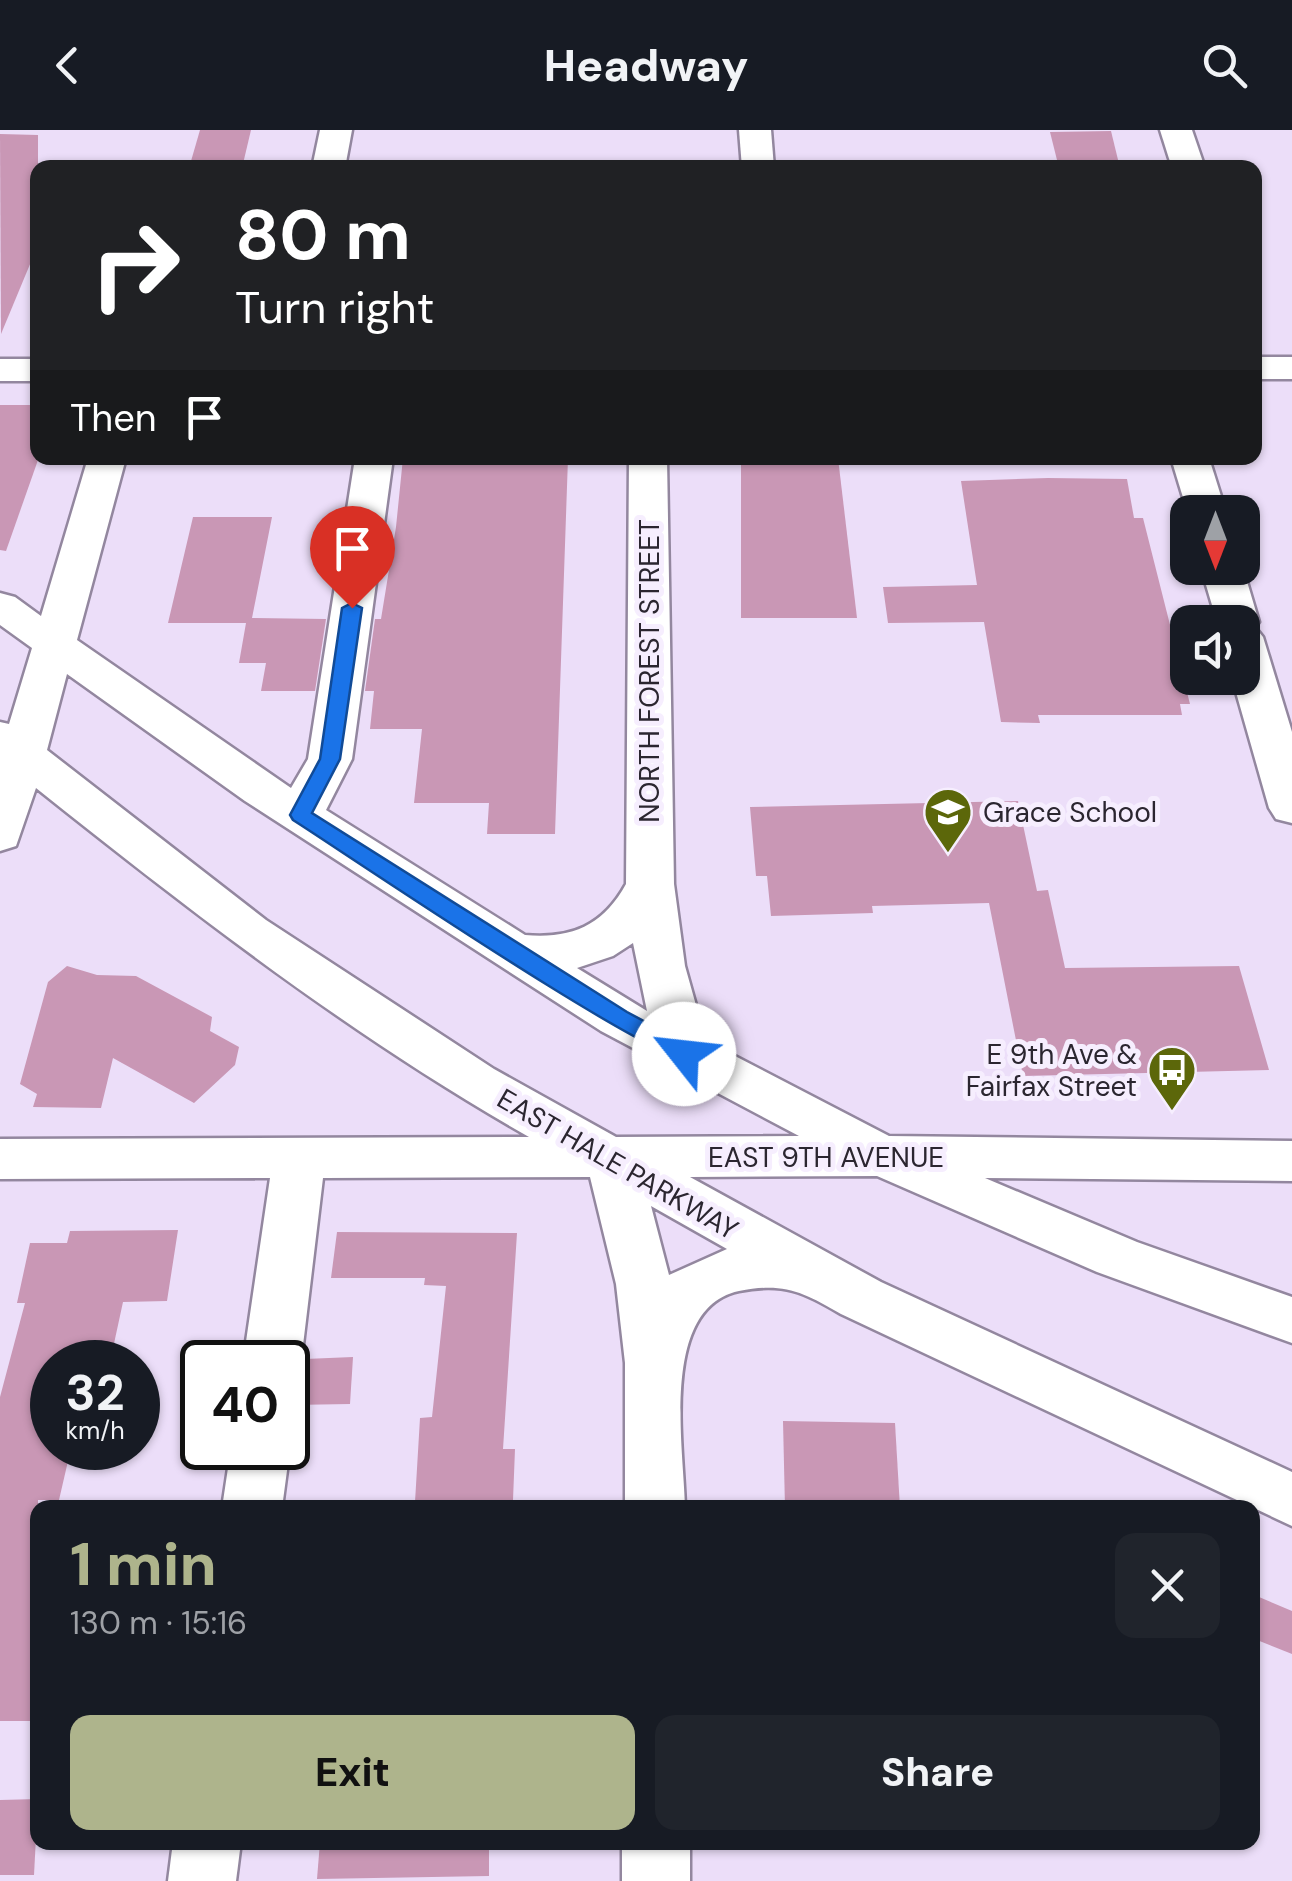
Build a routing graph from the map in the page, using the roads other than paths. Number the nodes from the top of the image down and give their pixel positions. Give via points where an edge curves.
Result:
1 (336, 130) edge
2 (755, 130) edge
3 (1176, 130) edge
4 (330, 160) edge
5 (757, 160) edge
6 (1186, 160) edge
7 (0, 370) edge
8 (30, 370) edge
9 (105, 465) edge
10 (373, 465) edge
11 (648, 465) edge
12 (1192, 465) edge
13 (1201, 495) edge
14 (0, 606) edge
15 (54, 644) junction
16 (1259, 695) edge
17 (11, 746) edge
18 (1292, 808) edge
19 (300, 815) junction
20 (0, 834) edge
21 (650, 884) junction
22 (515, 951) junction
23 (684, 1054) junction
24 (882, 1156) junction
25 (612, 1157) junction
26 (299, 1158) junction
27 (0, 1159) edge
28 (1292, 1161) edge
29 (802, 1266) junction
30 (1292, 1320) edge
31 (275, 1340) edge
32 (654, 1362) junction
33 (257, 1470) edge
34 (253, 1500) edge
35 (655, 1500) edge
36 (1292, 1500) edge
37 (206, 1850) edge
38 (656, 1850) edge
39 (202, 1881) edge
40 (656, 1881) edge

1 - 4 street
2 - 5 street
3 - 6 street
7 - 8 street
9 - 15 street
10 - 19 street via 330,759
11 - 21 street, NORTH FOREST STREET
12 - 13 street
14 - 15 street
15 - 17 street
15 - 19 street
16 - 18 street
17 - 20 street
17 - 25 street, EAST HALE PARKWAY via 336,994
19 - 22 street
21 - 22 street via 636,912 597,945 544,955
21 - 23 street, NORTH FOREST STREET via 660,966
22 - 23 street
23 - 24 street
24 - 25 street, EAST 9TH AVENUE
24 - 28 street, EAST 9TH AVENUE
24 - 30 street via 1118,1257
25 - 26 street, EAST 9TH AVENUE
25 - 29 street, EAST HALE PARKWAY
25 - 32 street via 644,1284
26 - 27 street, EAST 9TH AVENUE
26 - 31 street
29 - 32 street via 740,1268 694,1284 669,1312
29 - 36 street, EAST HALE PARKWAY
32 - 35 street
33 - 34 street
37 - 39 street
38 - 40 street

